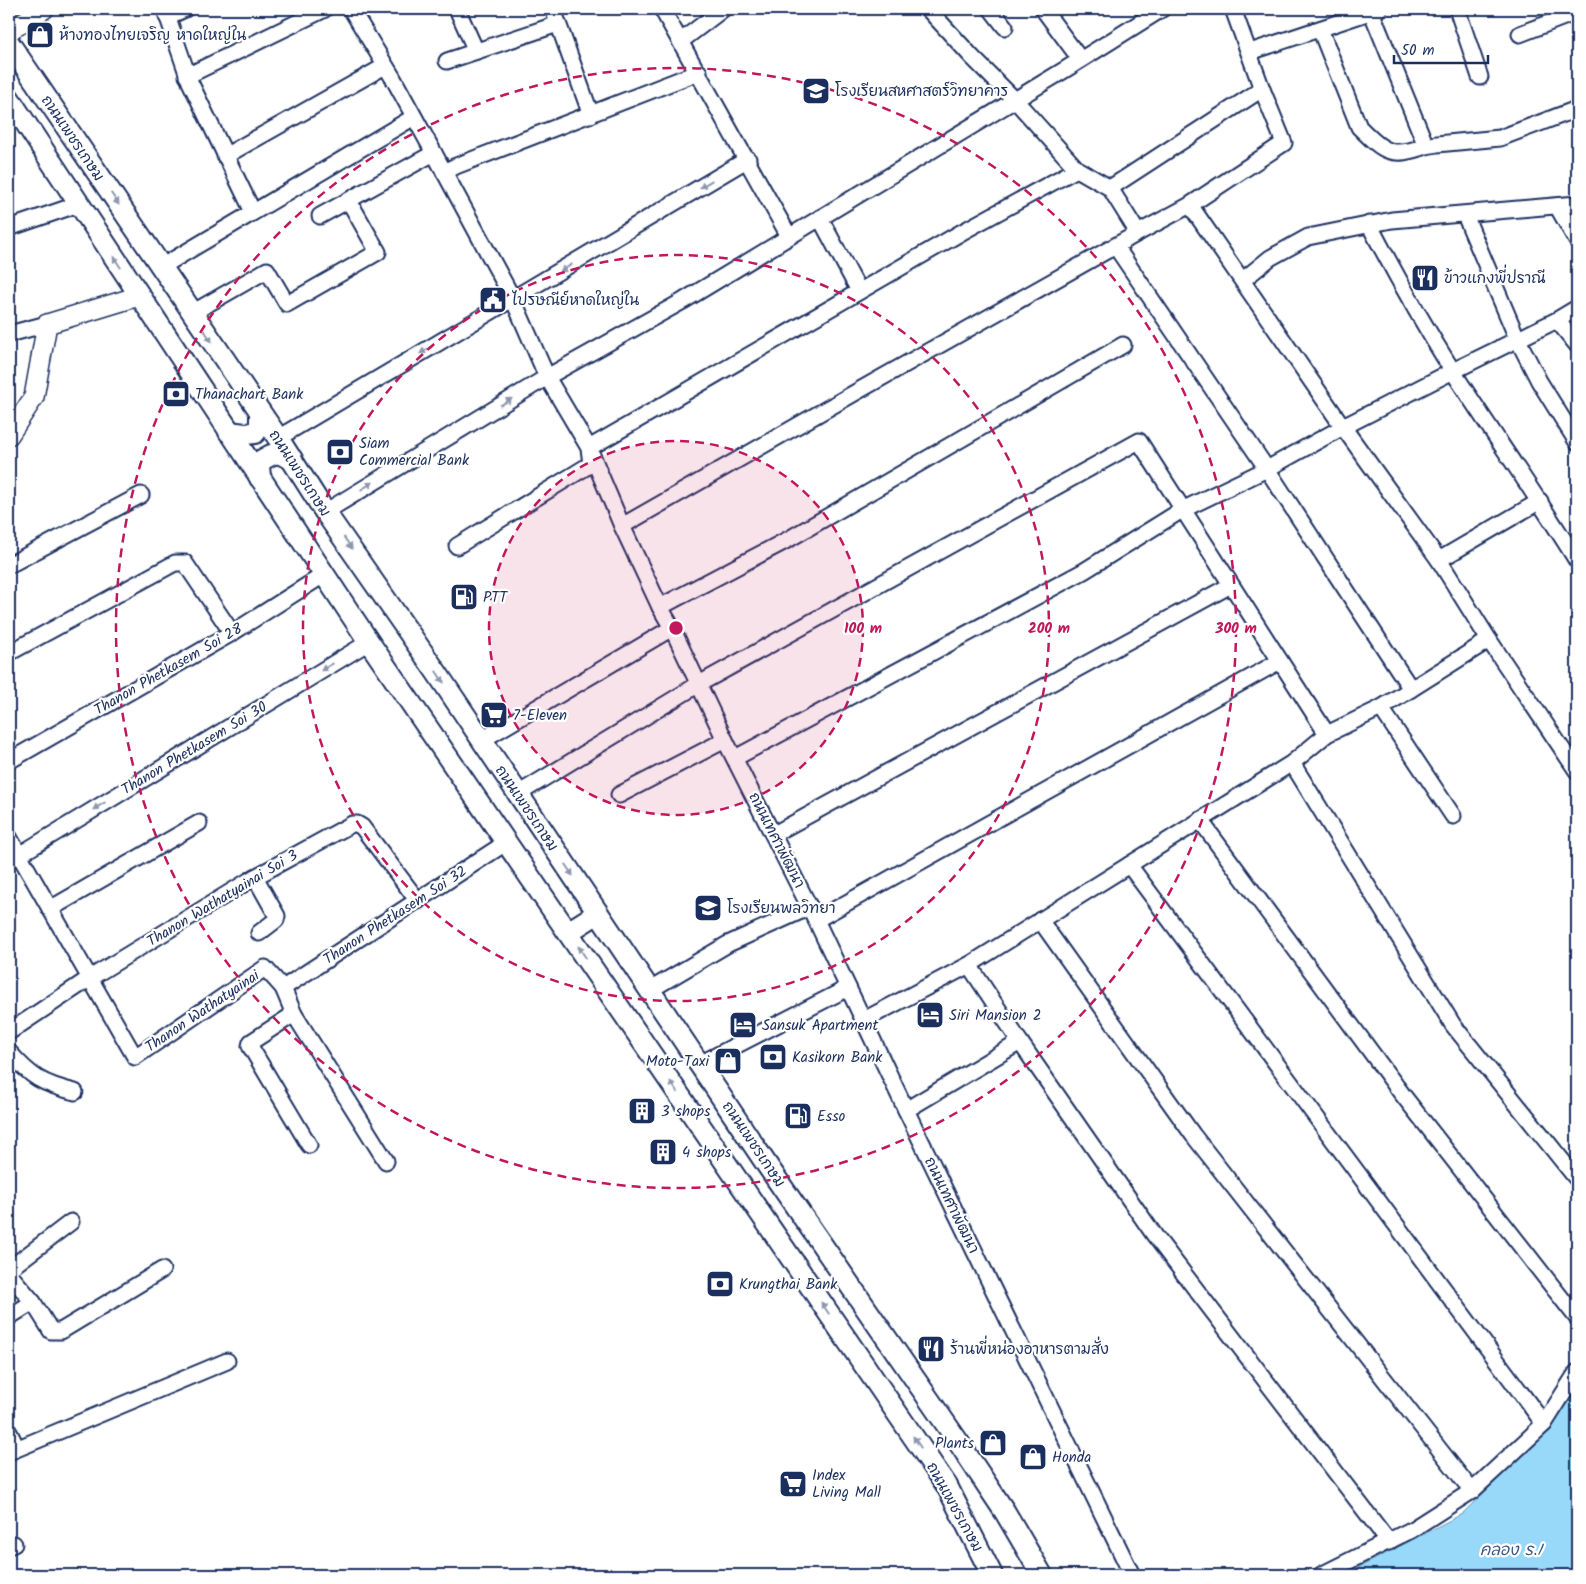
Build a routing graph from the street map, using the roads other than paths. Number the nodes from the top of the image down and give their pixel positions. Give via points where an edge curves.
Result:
1 (44, 9) edge
2 (185, 9) edge
3 (325, 9) edge
4 (351, 9) edge
5 (457, 9) edge
6 (553, 9) edge
7 (662, 9) edge
8 (723, 9) edge
9 (928, 9) edge
10 (991, 9) edge
11 (1042, 9) edge
12 (1162, 9) edge
13 (1233, 9) edge
14 (1457, 9) edge
15 (1375, 10) edge
16 (1577, 12) edge
17 (166, 13) edge
18 (558, 24) junction
19 (1005, 27) dead end
20 (1320, 29) junction
21 (9, 31) edge
22 (1520, 34) dead end
23 (681, 41) junction
24 (9, 43) edge
25 (476, 51) junction
26 (1250, 52) junction
27 (1080, 59) junction
28 (447, 61) dead end
29 (385, 66) junction
30 (699, 72) junction
31 (188, 76) junction
32 (1480, 77) dead end
33 (1262, 89) junction
34 (9, 98) edge
35 (1015, 100) junction
36 (1577, 109) edge
37 (591, 115) junction
38 (414, 117) junction
39 (1426, 146) junction
40 (434, 153) junction
41 (225, 156) junction
42 (748, 159) junction
43 (1077, 169) junction
44 (444, 172) junction
45 (1110, 188) junction
46 (349, 200) junction
47 (79, 204) junction
48 (1577, 204) edge
49 (1190, 205) junction
50 (1558, 206) junction
51 (253, 212) junction
52 (1465, 215) junction
53 (320, 216) dead end
54 (820, 218) junction
55 (1369, 224) junction
56 (9, 228) edge
57 (1138, 233) junction
58 (789, 236) junction
59 (1577, 241) edge
60 (1116, 247) junction
61 (161, 267) junction
62 (1243, 280) junction
63 (859, 291) junction
64 (139, 296) junction
65 (513, 299) junction
66 (1577, 308) edge
67 (192, 313) junction
68 (1557, 320) junction
69 (47, 324) junction
70 (9, 334) edge
71 (1517, 338) junction
72 (1123, 345) dead end
73 (1577, 345) edge
74 (1453, 371) junction
75 (547, 377) junction
76 (260, 412) junction
77 (1343, 427) junction
78 (229, 432) junction
79 (9, 435) edge
80 (278, 438) junction
81 (1577, 442) edge
82 (589, 448) junction
83 (292, 459) junction
84 (1267, 469) junction
85 (260, 478) junction
86 (140, 494) dead end
87 (1540, 501) junction
88 (1182, 510) junction
89 (325, 512) junction
90 (622, 526) junction
91 (458, 546) dead end
92 (1440, 560) junction
93 (1577, 561) edge
94 (9, 565) edge
95 (325, 574) junction
96 (1231, 585) junction
97 (660, 607) junction
98 (672, 628) junction
99 (232, 633) junction
100 (1489, 640) junction
101 (369, 642) junction
102 (9, 653) edge
103 (1280, 661) junction
104 (699, 684) junction
105 (1411, 689) junction
106 (1381, 708) junction
107 (1327, 734) junction
108 (482, 740) junction
109 (725, 740) junction
110 (735, 758) junction
111 (9, 761) edge
112 (1292, 763) junction
113 (1577, 771) edge
114 (518, 794) junction
115 (620, 795) dead end
116 (1453, 816) dead end
117 (1200, 820) junction
118 (199, 823) dead end
119 (774, 834) junction
120 (9, 837) edge
121 (507, 842) junction
122 (19, 855) junction
123 (1129, 864) junction
124 (255, 877) junction
125 (418, 901) junction
126 (50, 909) junction
127 (598, 913) junction
128 (813, 913) junction
129 (1040, 920) junction
130 (568, 932) junction
131 (260, 933) dead end
132 (969, 966) junction
133 (90, 978) junction
134 (283, 988) junction
135 (848, 988) junction
136 (650, 990) junction
137 (294, 1014) junction
138 (864, 1020) junction
139 (9, 1032) edge
140 (1020, 1042) junction
141 (9, 1052) edge
142 (700, 1064) junction
143 (75, 1092) dead end
144 (906, 1110) junction
145 (308, 1145) dead end
146 (386, 1161) dead end
147 (770, 1168) junction
148 (1577, 1179) edge
149 (741, 1186) junction
150 (71, 1222) dead end
151 (9, 1269) edge
152 (162, 1270) dead end
153 (9, 1274) edge
154 (33, 1302) junction
155 (9, 1317) edge
156 (1577, 1318) edge
157 (227, 1361) dead end
158 (1577, 1372) edge
159 (1544, 1424) junction
160 (9, 1432) edge
161 (13, 1450) edge
162 (1472, 1491) junction
163 (1389, 1542) junction
164 (992, 1575) edge
165 (1042, 1575) edge
166 (1132, 1575) edge
167 (1321, 1575) edge

1 - 21 street
2 - 17 street
3 - 31 street
4 - 29 street, ถนนเทศาพัฒนา
5 - 25 street
6 - 18 street
7 - 23 street
8 - 23 street
9 - 35 street
10 - 19 street
11 - 27 street
12 - 27 street
13 - 26 street
14 - 32 street
15 - 20 street
15 - 39 street
16 - 22 street
17 - 31 street
18 - 25 street
18 - 37 street
20 - 26 street
20 - 39 street via 1359,127 1390,152 1406,153
23 - 30 street
24 -> 61 main road, ถนนเพชรเกษม
25 - 28 street
26 - 33 street
27 - 35 street
29 - 38 street, ถนนเทศาพัฒนา
29 - 41 street
30 - 37 street
30 - 42 street
31 - 41 street
33 - 45 street
33 - 49 street via 1284,143
34 - 47 main road, ถนนเพชรเกษม
35 - 43 street
35 - 54 street
36 - 39 street via 1500,138
37 - 44 street
38 - 40 street, ถนนเทศาพัฒนา
38 - 51 street
40 - 44 street, ถนนเทศาพัฒนา
40 - 46 street
41 - 51 street
42 - 58 street
42 -> 65 street
43 - 45 street
43 - 63 street
44 - 65 street, ถนนเทศาพัฒนา
45 - 57 street
46 - 53 street
46 - 67 street via 378,252 287,304 267,270
47 - 56 street
64 -> 47 main road, ถนนเพชรเกษม
48 - 50 street
49 - 57 street
49 - 62 street
50 - 52 street
50 - 59 street
51 - 61 street
52 - 55 street
52 - 71 street
54 - 58 street
54 - 63 street
55 - 62 street via 1308,238 1270,258
55 - 74 street via 1401,286
57 - 60 street
58 - 75 street via 683,301
60 - 84 street
60 - 90 street
61 - 67 main road, ถนนเพชรเกษม
62 - 77 street
63 - 82 street
64 - 69 street
64 - 78 main road, ถนนเพชรเกษม
65 - 75 street, ถนนเทศาพัฒนา
65 -> 80 street
66 - 68 street
67 -> 76 main road, ถนนเพชรเกษม
68 - 71 street
68 - 73 street
69 - 70 street
69 - 79 street via 34,397
71 - 74 street
71 - 81 street
72 - 97 street via 789,539
74 - 77 street
74 - 87 street
75 - 82 street, ถนนเทศาพัฒนา
89 -> 75 street
76 - 78 main road via 260,425 254,433
76 - 80 main road, ถนนเพชรเกษม
77 - 84 street
77 - 92 street
78 - 85 main road, ถนนเพชรเกษม
80 - 83 main road, ถนนเพชรเกษม
82 - 90 street, ถนนเทศาพัฒนา
82 - 91 street via 590,464
83 - 85 main road via 278,453 262,460
83 - 89 main road, ถนนเพชรเกษม
84 - 88 street
84 - 105 street
85 - 95 main road, ถนนเพชรเกษม
86 - 94 street
87 - 92 street
87 - 93 street
88 - 96 street
88 - 104 street via 1139,441
88 - 110 street via 1084,570
89 -> 108 main road, ถนนเพชรเกษม
90 - 97 street, ถนนเทศาพัฒนา
92 - 100 street
95 - 99 street, Thanon Phetkasem Soi 28
95 - 101 main road, ถนนเพชรเกษม
96 - 103 street
96 - 119 street
97 - 98 street, ถนนเทศาพัฒนา
98 - 104 street, ถนนเทศาพัฒนา
98 - 108 street
99 - 102 street via 185,562 175,563
99 - 111 street, Thanon Phetkasem Soi 28
100 - 105 street
100 - 113 street
101 - 121 main road, ถนนเพชรเกษม
101 -> 122 street, Thanon Phetkasem Soi 30
103 - 107 street
103 - 128 street
104 - 109 street, ถนนเทศาพัฒนา
104 - 114 street
105 - 106 street
106 - 107 street
106 - 116 street
107 - 112 street
108 - 114 main road, ถนนเพชรเกษม
109 - 110 street, ถนนเทศาพัฒนา
109 - 115 street
110 - 119 street, ถนนเทศาพัฒนา
112 - 117 street
112 - 148 street via 1453,1025
114 -> 127 main road, ถนนเพชรเกษม
117 - 123 street
117 - 156 street via 1402,1094
118 - 126 street
119 - 128 street, ถนนเทศาพัฒนา
120 - 122 street, Thanon Wathatyainai
121 - 125 street, Thanon Phetkasem Soi 32
121 - 130 main road, ถนนเพชรเกษม
122 - 126 street, Thanon Wathatyainai
123 - 129 street
123 - 159 street
124 - 125 street, Thanon Wathatyainai Soi 3 via 346,826 357,824
124 - 131 street via 276,916 276,920
124 - 133 street, Thanon Wathatyainai Soi 3
125 - 134 street, Thanon Phetkasem Soi 32
126 - 133 street, Thanon Wathatyainai
127 - 130 main road
127 - 136 main road, ถนนเพชรเกษม
128 - 135 street, ถนนเทศาพัฒนา
128 - 136 street via 728,944
129 - 132 street
129 - 162 street via 1193,1135
149 -> 130 main road, ถนนเพชรเกษม
132 - 138 street
132 - 140 street
133 - 134 street, Thanon Wathatyainai via 135,1056 266,968
133 - 139 street, Thanon Wathatyainai Soi 3
134 - 137 street, Thanon Wathatyainai
135 - 138 street, ถนนเทศาพัฒนา
135 - 142 street
136 - 142 main road, ถนนเพชรเกษม
137 - 145 street via 251,1042 250,1046
137 - 146 street, Thanon Wathatyainai
138 - 144 street, ถนนเทศาพัฒนา
140 - 144 street
140 - 163 street via 1155,1236
141 - 143 street via 26,1071 53,1086
142 - 147 main road, ถนนเพชรเกษม
144 - 166 street, ถนนเทศาพัฒนา
147 - 149 main road
147 - 165 main road, ถนนเพชรเกษม via 959,1443
164 -> 149 main road, ถนนเพชรเกษม via 947,1486
150 - 151 street
152 - 154 street via 61,1330 51,1331
153 - 154 street
154 - 155 street
157 - 161 street
158 - 159 street
159 - 162 street
160 - 161 street
162 - 163 street
163 - 167 street

